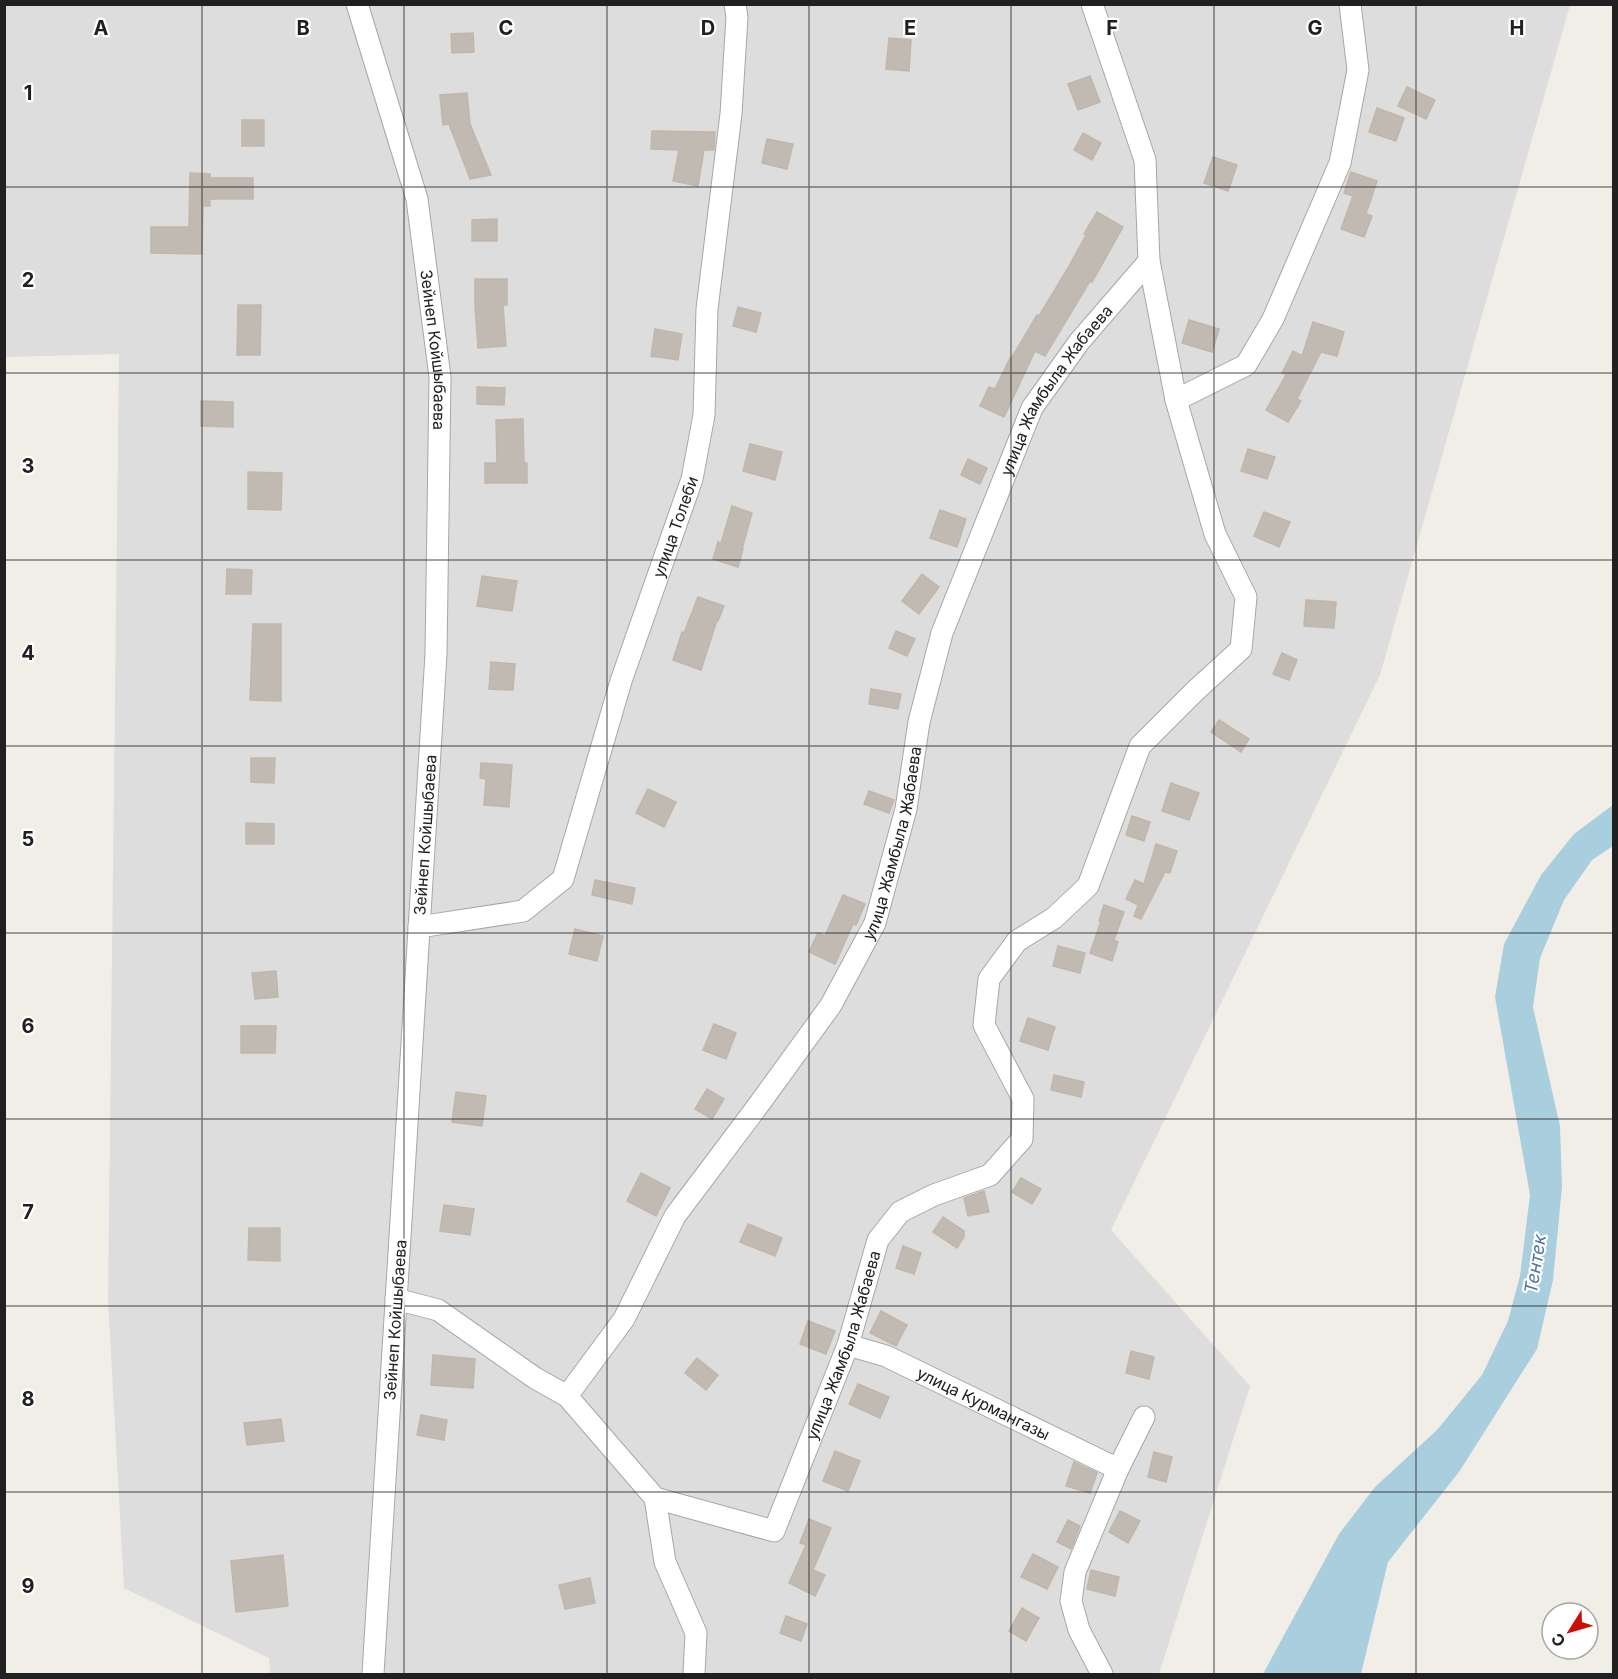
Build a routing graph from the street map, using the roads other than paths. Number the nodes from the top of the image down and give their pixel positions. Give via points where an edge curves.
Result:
1 (357, 4) edge
2 (735, 4) edge
3 (1092, 4) edge
4 (1350, 4) edge
5 (1149, 261) junction
6 (1176, 400) junction
7 (419, 927) junction
8 (396, 1299) junction
9 (848, 1345) junction
10 (567, 1396) junction
11 (1144, 1417) dead end
12 (1118, 1469) junction
13 (655, 1498) junction
14 (373, 1674) edge
15 (694, 1674) edge
16 (1101, 1674) edge

1 - 7 street, Зейнеп Койшыбаева via 417,199 440,377 436,654
2 - 7 street, улица Толеби via 730,114 707,309 704,415 692,479 621,681 563,879 523,911
3 - 5 street, улица Жамбыла Жабаева via 1145,160
4 - 6 street via 1358,70 1340,163 1273,319 1246,365
5 - 6 street, улица Жамбыла Жабаева
5 - 10 street, улица Жамбыла Жабаева via 1079,342 1032,408 942,633 919,722 906,809 875,923 831,1005 675,1216 624,1319
6 - 9 street, улица Жамбыла Жабаева via 1215,534 1246,597 1241,649 1140,746 1088,886 1054,918 1017,940 989,979 984,1025 1023,1099 1022,1139 990,1175 900,1212 878,1240
7 - 8 street, Зейнеп Койшыбаева
8 - 10 street via 438,1310
8 - 14 street, Зейнеп Койшыбаева
9 - 12 street, улица Курмангазы via 886,1356
9 - 13 street, улица Жамбыла Жабаева via 774,1531
10 - 13 street
11 - 12 street
12 - 16 street via 1075,1572 1071,1601 1079,1630
13 - 15 street via 665,1562 696,1633

